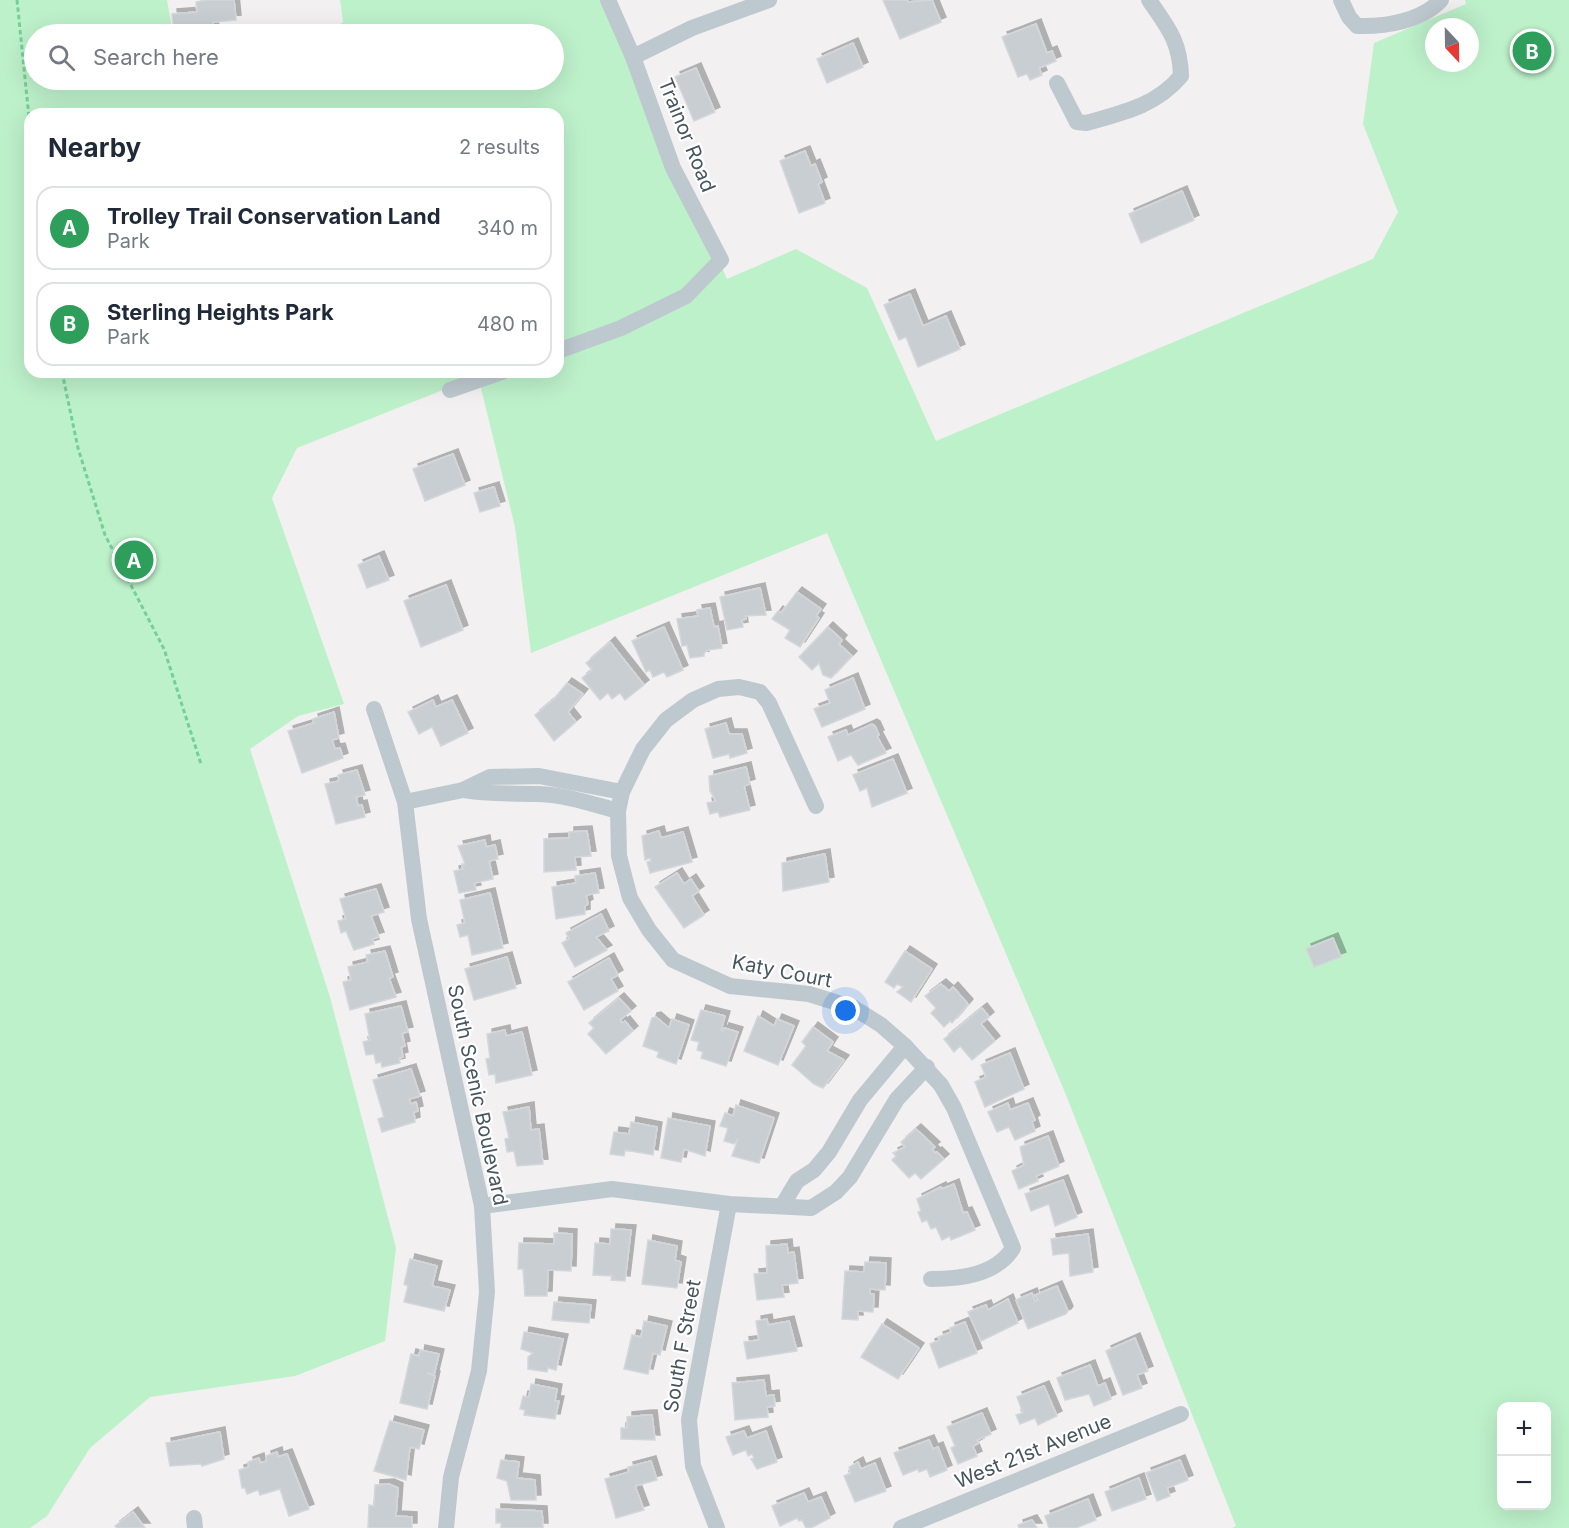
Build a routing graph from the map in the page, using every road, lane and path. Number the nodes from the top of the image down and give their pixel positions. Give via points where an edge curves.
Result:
1 (17, 0) edge
2 (608, 0) edge
3 (769, 0) edge
4 (1149, 0) edge
5 (1341, 0) edge
6 (1441, 0) edge
7 (633, 57) junction
8 (24, 68) edge
9 (1057, 83) dead end
10 (26, 90) edge
11 (28, 108) edge
12 (564, 349) edge
13 (63, 378) edge
14 (485, 378) edge
15 (450, 390) dead end
16 (374, 709) dead end
17 (201, 764) dead end
18 (463, 790) junction
19 (622, 792) junction
20 (405, 802) junction
21 (816, 806) dead end
22 (618, 811) junction
23 (905, 1046) junction
24 (927, 1067) junction
25 (729, 1204) junction
26 (483, 1206) junction
27 (782, 1206) junction
28 (931, 1279) dead end
29 (1181, 1414) dead end
30 (446, 1528) edge
31 (717, 1528) edge
32 (901, 1528) edge

1 - 8 path
2 - 7 street, Trainor Road
3 - 7 street via 692,28
4 - 9 street via 1172,30 1181,56 1181,76 1170,89 1154,101 1086,123 1077,122 1071,114
5 - 6 street via 1357,26 1373,26 1432,10
7 - 12 street, Trainor Road via 673,168 721,260 686,296 621,328
10 - 11 path
13 - 17 path via 78,448 105,535 164,649
14 - 15 street
16 - 20 street, South Scenic Boulevard
18 - 19 street via 490,777 539,776
18 - 20 street
18 - 22 street via 492,795 540,794
19 - 21 street, Katy Court via 643,749 666,720 693,700 718,689 739,687 760,692 769,703
19 - 22 street, Katy Court
20 - 26 street, South Scenic Boulevard via 418,919
22 - 23 street, Katy Court via 619,856 630,898 673,960 730,986 808,994 854,1008 882,1024
23 - 24 street, Katy Court
23 - 27 street via 860,1100 830,1152 797,1181
24 - 27 street via 897,1099 860,1162 836,1192 811,1209
24 - 28 street, Katy Court via 954,1108 1014,1248 997,1266 975,1274
25 - 26 street via 612,1190
25 - 27 street
25 - 31 street, South F Street via 689,1420 693,1466
26 - 30 street, South Scenic Boulevard via 487,1292 479,1371 451,1477
29 - 32 street, West 21st Avenue

